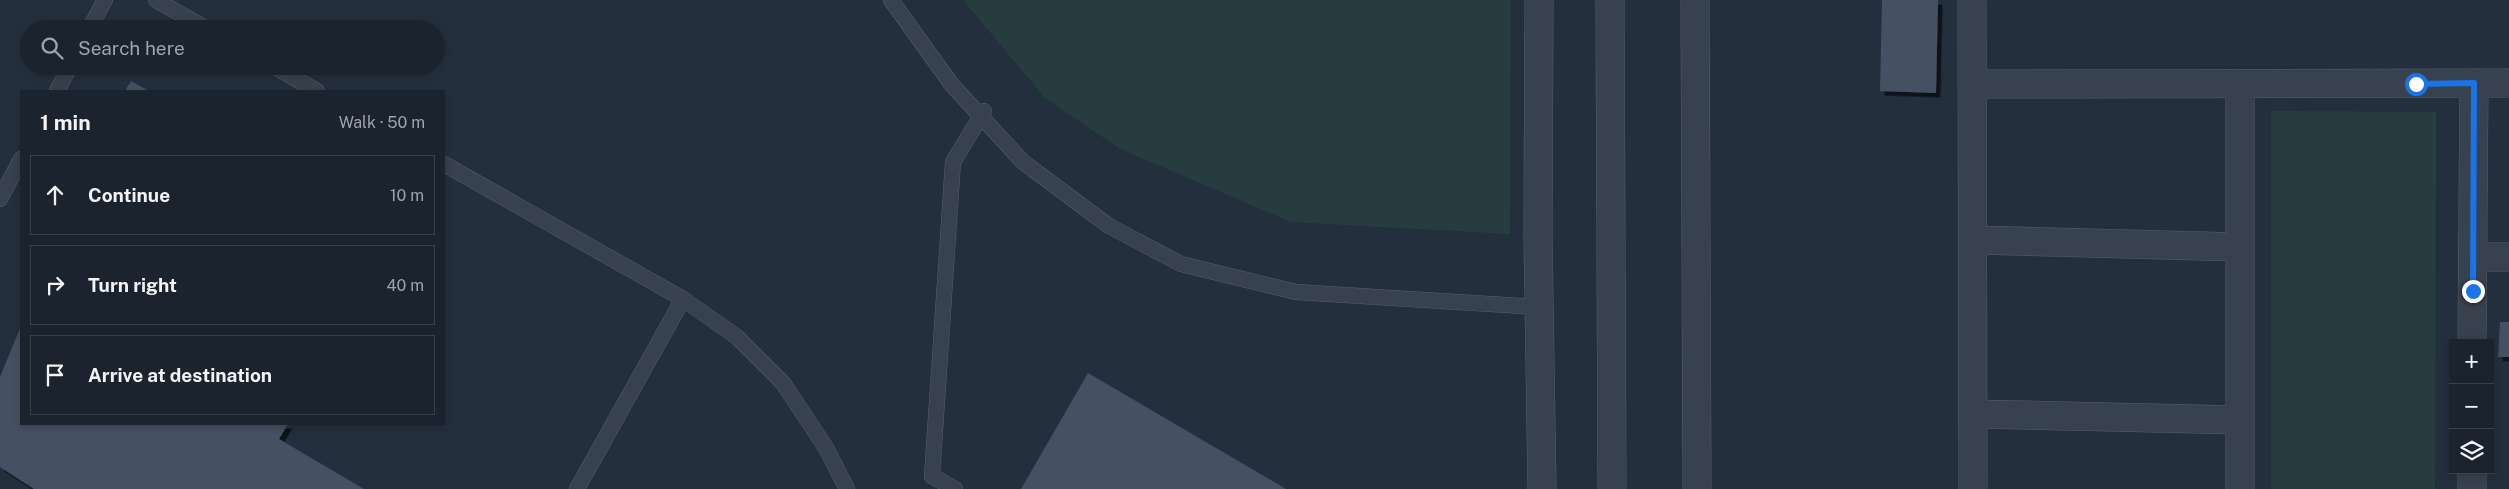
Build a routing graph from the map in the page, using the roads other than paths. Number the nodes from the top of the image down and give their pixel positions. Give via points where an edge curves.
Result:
1 (104, 0) edge
2 (156, 0) edge
3 (891, 0) edge
4 (1539, 0) edge
5 (1610, 0) edge
6 (1695, 0) edge
7 (1972, 4) dead end
8 (94, 20) edge
9 (191, 20) edge
10 (65, 75) edge
11 (289, 75) edge
12 (2474, 83) junction
13 (2509, 83) edge
14 (1972, 84) junction
15 (2240, 84) junction
16 (58, 90) edge
17 (315, 90) edge
18 (982, 113) junction
19 (20, 160) edge
20 (445, 165) edge
21 (0, 199) edge
22 (1973, 240) junction
23 (2240, 247) junction
24 (2473, 257) junction
25 (2509, 257) edge
26 (683, 300) junction
27 (1538, 307) junction
28 (2472, 339) edge
29 (1973, 414) junction
30 (2240, 420) junction
31 (2472, 474) edge
32 (577, 489) edge
33 (847, 489) edge
34 (955, 489) edge
35 (1542, 489) edge
36 (1612, 489) edge
37 (1697, 489) edge
38 (1973, 489) edge
39 (2240, 489) edge
40 (2472, 489) edge

1 - 8 lane
2 - 9 lane
3 - 18 lane via 952,85
4 - 27 street
5 - 36 street
6 - 37 street
7 - 14 street
10 - 16 lane
11 - 17 lane
12 - 13 street
12 - 15 street
12 - 24 street
14 - 15 street
14 - 22 street
15 - 23 street
18 - 27 lane via 1023,162 1109,226 1181,264 1296,292
18 - 34 lane via 953,162 932,476
19 - 21 lane
20 - 26 lane
22 - 23 street
22 - 29 street
23 - 30 street
24 - 25 street
24 - 28 street
26 - 32 lane
26 - 33 lane via 737,337 783,383 826,448
27 - 35 street
29 - 30 street
29 - 38 street
30 - 39 street
31 - 40 street

